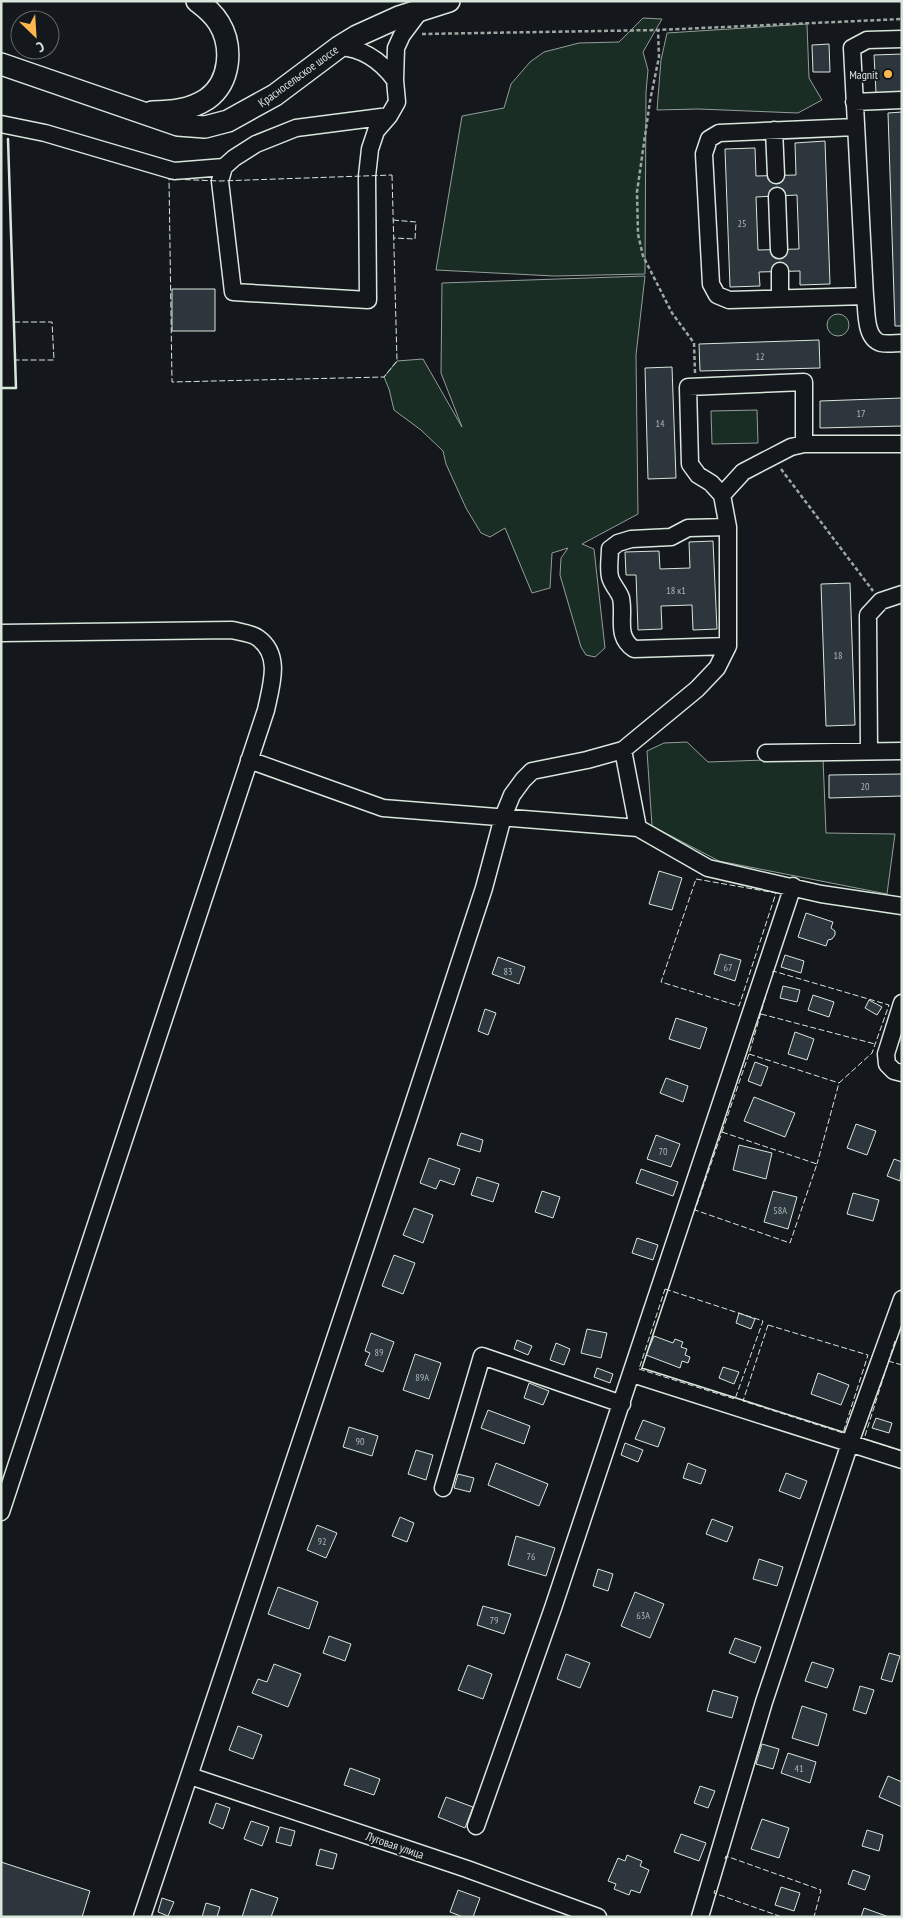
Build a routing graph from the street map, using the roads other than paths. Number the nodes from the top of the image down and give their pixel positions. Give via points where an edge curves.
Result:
1 (197, 1) edge
2 (449, 1) edge
3 (420, 11) junction
4 (902, 39) edge
5 (339, 47) junction
6 (1, 64) edge
7 (1, 70) edge
8 (25, 73) junction
9 (395, 80) junction
10 (902, 100) edge
11 (854, 102) junction
12 (139, 111) junction
13 (389, 116) junction
14 (1, 124) edge
15 (856, 126) junction
16 (774, 130) junction
17 (224, 167) junction
18 (776, 176) dead end
19 (777, 196) dead end
20 (779, 250) dead end
21 (780, 271) dead end
22 (865, 296) junction
23 (780, 298) junction
24 (902, 342) edge
25 (804, 444) junction
26 (902, 444) edge
27 (722, 495) junction
28 (728, 526) junction
29 (902, 594) edge
30 (1, 633) edge
31 (728, 646) junction
32 (623, 750) junction
33 (902, 751) edge
34 (869, 752) junction
35 (766, 753) dead end
36 (249, 760) junction
37 (503, 817) junction
38 (638, 828) junction
39 (794, 886) junction
40 (902, 906) edge
41 (902, 1003) edge
42 (902, 1073) edge
43 (902, 1298) edge
44 (632, 1374) junction
45 (622, 1404) junction
46 (850, 1443) junction
47 (902, 1460) edge
48 (443, 1488) dead end
49 (1, 1512) edge
50 (190, 1776) junction
51 (476, 1826) dead end
52 (142, 1917) edge
53 (598, 1917) edge
54 (700, 1917) edge

1 - 12 main road via 220,24 228,65 222,81 208,98 188,109
2 - 3 main road, Красносельское шоссе
3 - 5 main road, Красносельское шоссе via 399,17
3 - 9 street via 396,48
4 - 11 street via 867,40 852,48
5 - 9 street via 353,48 371,56
5 - 12 main road, Красносельское шоссе via 275,95 228,121 204,126 178,125
6 - 8 main road, Красносельское шоссе
7 - 8 main road
8 - 12 main road, Красносельское шоссе
9 - 13 street via 397,102
10 - 11 street
11 - 15 street
13 - 17 street via 296,128 256,144
13 - 17 street via 376,131 370,149 367,176 368,300 233,292 220,181
14 - 17 street via 45,133 174,171
15 - 16 street
15 - 22 street
16 - 18 street
16 - 23 street via 719,133 709,139 704,154 711,284 714,290 729,300
19 - 20 street
21 - 23 street
22 - 23 street
22 - 24 street via 873,338 881,342
25 - 26 street
25 - 27 street via 771,456 743,472
25 - 27 street via 804,382 688,386 690,464
27 - 28 street
28 - 31 street
28 - 31 street via 688,528 671,537 618,542 610,549 610,576 620,596 625,643 634,649
29 - 34 street via 881,601 868,615
30 - 36 street via 232,630 258,637 271,653 274,676
31 - 32 street via 717,668 697,689
32 - 37 street via 532,771 512,795
32 - 38 street
33 - 34 street
34 - 35 street
36 - 37 street via 383,808
36 - 49 street
37 - 38 street
37 - 50 street via 484,888
38 - 39 street via 708,868
39 - 40 street via 821,894
39 - 44 street
41 - 42 street via 886,1054 886,1064
43 - 46 street
44 - 45 street
44 - 46 street
45 - 48 street via 482,1356
45 - 51 street
46 - 47 street
46 - 54 street via 764,1702
50 - 52 street
50 - 53 street, Луговая улица via 467,1869

